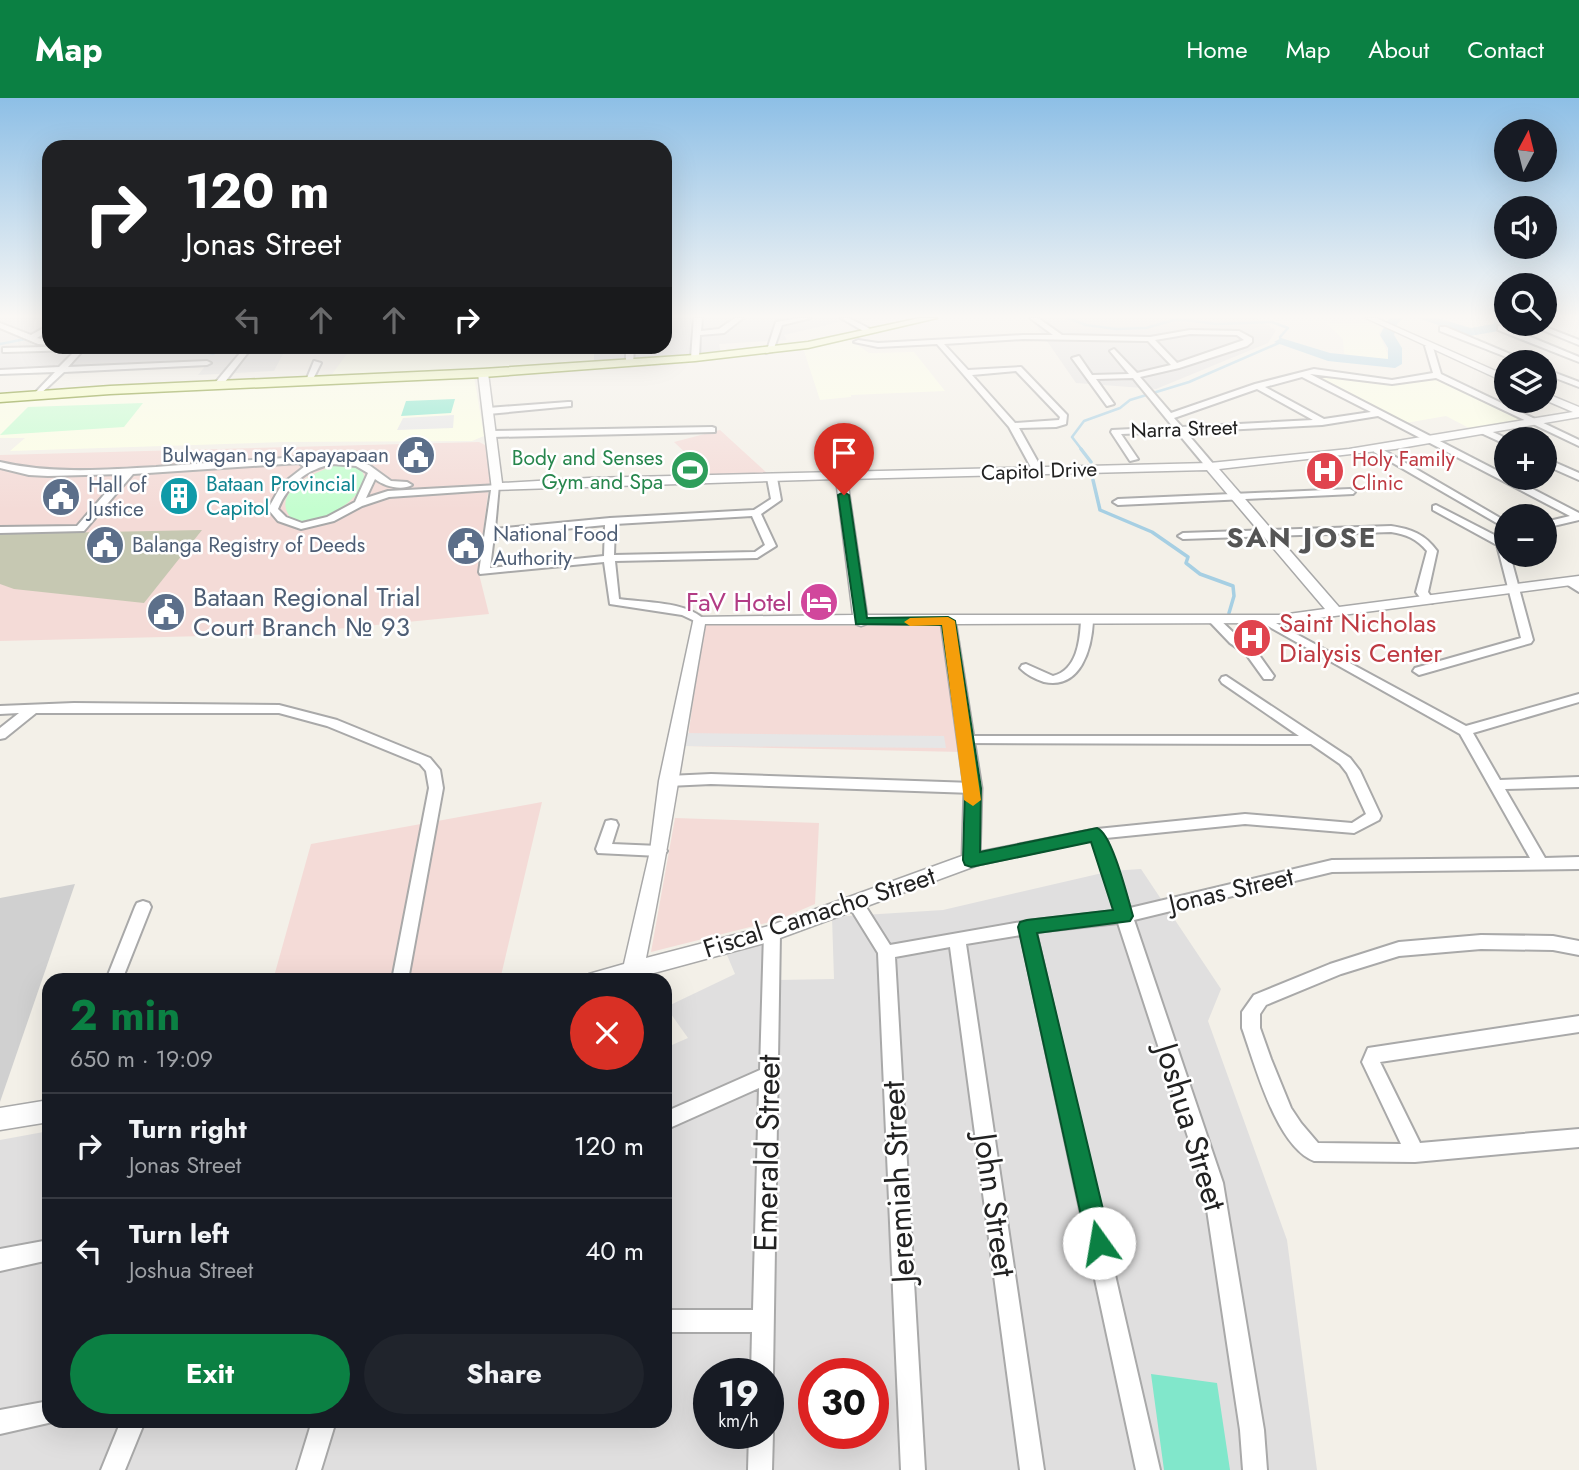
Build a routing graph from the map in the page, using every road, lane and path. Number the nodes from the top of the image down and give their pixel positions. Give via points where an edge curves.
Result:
1 (50, 382) edge
2 (220, 382) edge
3 (285, 382) edge
4 (484, 382) edge
5 (972, 382) edge
6 (1030, 382) edge
7 (1094, 382) edge
8 (1139, 382) edge
9 (1275, 382) edge
10 (1318, 382) edge
11 (1451, 382) edge
12 (218, 385) junction
13 (1258, 386) junction
14 (38, 394) junction
15 (0, 398) edge
16 (1557, 402) edge
17 (568, 404) dead end
18 (1110, 404) dead end
19 (488, 411) junction
20 (1579, 413) edge
21 (1377, 414) junction
22 (1168, 417) junction
23 (1322, 422) junction
24 (1535, 423) junction
25 (1013, 426) junction
26 (1180, 429) junction
27 (712, 430) dead end
28 (1484, 431) junction
29 (492, 433) junction
30 (1494, 436) edge
31 (1430, 441) junction
32 (1579, 443) edge
33 (1377, 450) junction
34 (1133, 459) dead end
35 (0, 465) edge
36 (1210, 466) junction
37 (1557, 467) edge
38 (310, 468) junction
39 (130, 471) junction
40 (1038, 471) junction
41 (372, 474) junction
42 (841, 476) junction
43 (1579, 477) edge
44 (772, 478) junction
45 (496, 484) junction
46 (1350, 492) dead end
47 (1237, 497) junction
48 (1118, 502) dead end
49 (359, 504) junction
50 (1436, 508) dead end
51 (756, 513) junction
52 (1579, 517) edge
53 (1494, 519) edge
54 (610, 521) junction
55 (1557, 522) edge
56 (1494, 527) edge
57 (0, 530) edge
58 (1478, 530) junction
59 (490, 533) junction
60 (1268, 533) junction
61 (1183, 536) dead end
62 (609, 559) junction
63 (1575, 584) edge
64 (1514, 590) junction
65 (1428, 601) junction
66 (1336, 613) junction
67 (1263, 619) junction
68 (699, 620) junction
69 (1087, 620) junction
70 (1213, 620) junction
71 (948, 621) junction
72 (861, 622) junction
73 (1026, 667) dead end
74 (1419, 671) dead end
75 (1268, 676) dead end
76 (1226, 680) dead end
77 (1579, 698) edge
78 (0, 710) edge
79 (31, 710) junction
80 (1465, 731) junction
81 (0, 735) edge
82 (966, 739) junction
83 (1310, 740) junction
84 (668, 781) junction
85 (1579, 782) edge
86 (1497, 785) junction
87 (973, 788) junction
88 (611, 825) dead end
89 (1097, 834) junction
90 (659, 850) junction
91 (971, 860) junction
92 (1541, 864) junction
93 (1576, 866) edge
94 (855, 903) junction
95 (142, 907) dead end
96 (1124, 916) junction
97 (1027, 927) junction
98 (772, 933) junction
99 (957, 939) junction
100 (1579, 948) edge
101 (886, 952) junction
102 (633, 969) junction
103 (117, 973) edge
104 (401, 973) edge
105 (620, 973) edge
106 (1579, 1024) edge
107 (769, 1075) junction
108 (42, 1112) edge
109 (672, 1118) edge
110 (0, 1119) edge
111 (1579, 1138) edge
112 (1415, 1153) junction
113 (42, 1251) edge
114 (0, 1260) edge
115 (672, 1321) edge
116 (763, 1321) junction
117 (762, 1358) edge
118 (42, 1414) edge
119 (0, 1422) edge
120 (130, 1428) edge
121 (322, 1428) edge
122 (761, 1449) edge
123 (113, 1470) edge
124 (309, 1470) edge
125 (760, 1470) edge
126 (913, 1470) edge
127 (1032, 1470) edge
128 (1148, 1470) edge
129 (1255, 1470) edge

1 - 14 street
2 - 12 street
3 - 12 main road
4 - 19 street
5 - 25 street
6 - 25 street via 1064,419 1045,426
7 - 18 street
8 - 22 street
9 - 13 street
10 - 21 street
11 - 24 street
12 - 14 main road
13 - 22 street
13 - 23 street
14 - 15 main road
16 - 20 street
17 - 19 street
19 - 29 street
20 - 24 street, Capitol Drive
21 - 23 street, Narra Street
21 - 31 street
22 - 26 street
23 - 26 street, Narra Street
24 - 28 street, Capitol Drive
24 - 32 street
25 - 40 street
26 - 34 street, Narra Street via 1116,431
26 - 36 street
27 - 29 street
28 - 30 street
28 - 31 street, Capitol Drive
29 - 45 street
31 - 33 street, Capitol Drive
31 - 52 street
33 - 36 street, Capitol Drive
33 - 53 street
35 - 39 street via 37,473
36 - 40 street, Capitol Drive
36 - 47 street
37 - 43 street
38 - 39 street via 301,460
38 - 41 street via 349,461
38 - 49 street via 281,489 273,509 282,519 301,526 312,524
39 - 57 street via 80,528
40 - 42 street, Capitol Drive
41 - 45 street via 395,485
41 - 49 street
42 - 44 street, Capitol Drive
42 - 72 street
44 - 45 street, Capitol Drive
44 - 51 street via 776,500
45 - 49 street via 388,494
45 - 59 street
46 - 47 street
47 - 48 street
47 - 60 street
50 - 58 street
51 - 54 street
51 - 62 street via 771,546 757,555
52 - 55 street
54 - 59 street
54 - 62 street
56 - 58 street
58 - 64 street via 1502,543
59 - 62 street via 484,572
60 - 61 street
60 - 65 street via 1391,529 1420,536 1433,551 1422,592
60 - 66 street
62 - 68 street via 614,602 685,612
63 - 64 street
64 - 65 street
64 - 74 street via 1526,641
65 - 66 street
66 - 67 street
67 - 70 street
67 - 80 street
68 - 72 street
68 - 84 street
69 - 70 street
69 - 71 street
69 - 73 street via 1084,653 1064,677 1042,679
70 - 75 street via 1250,650
71 - 72 street
71 - 82 street
76 - 83 street
77 - 80 street
78 - 79 street
79 - 81 street
79 - 104 street via 279,709 332,723 425,761 433,770 436,788
80 - 86 street
82 - 83 street
82 - 87 street
83 - 89 street via 1353,771 1374,813 1369,821 1354,828 1245,820
84 - 87 street
84 - 90 street
85 - 86 street
86 - 92 street
87 - 91 street
88 - 90 street via 603,849
89 - 91 street
89 - 96 street, Joshua Street
90 - 102 street
91 - 94 street, Fiscal Camacho Street
92 - 93 street, Jonas Street
92 - 96 street, Jonas Street via 1332,866
94 - 98 street, Fiscal Camacho Street
94 - 101 street, Jeremiah Street
95 - 103 street
96 - 97 street, Jonas Street
96 - 129 street, Joshua Street via 1213,1183
97 - 99 street, Jonas Street
97 - 128 street
98 - 102 street, Fiscal Camacho Street
98 - 107 street, Emerald Street
99 - 101 street, Jonas Street
99 - 127 street, John Street
100 - 112 street via 1481,942 1399,948 1260,1000 1251,1012 1251,1028 1302,1145 1314,1152
101 - 126 street, Jeremiah Street
102 - 105 street, Fiscal Camacho Street
106 - 112 street via 1374,1054 1371,1062
107 - 109 street
107 - 116 street, Emerald Street
108 - 110 street
111 - 112 street
113 - 114 street
115 - 116 street
116 - 117 street, Emerald Street
118 - 119 street
120 - 123 street
121 - 124 street
122 - 125 street

